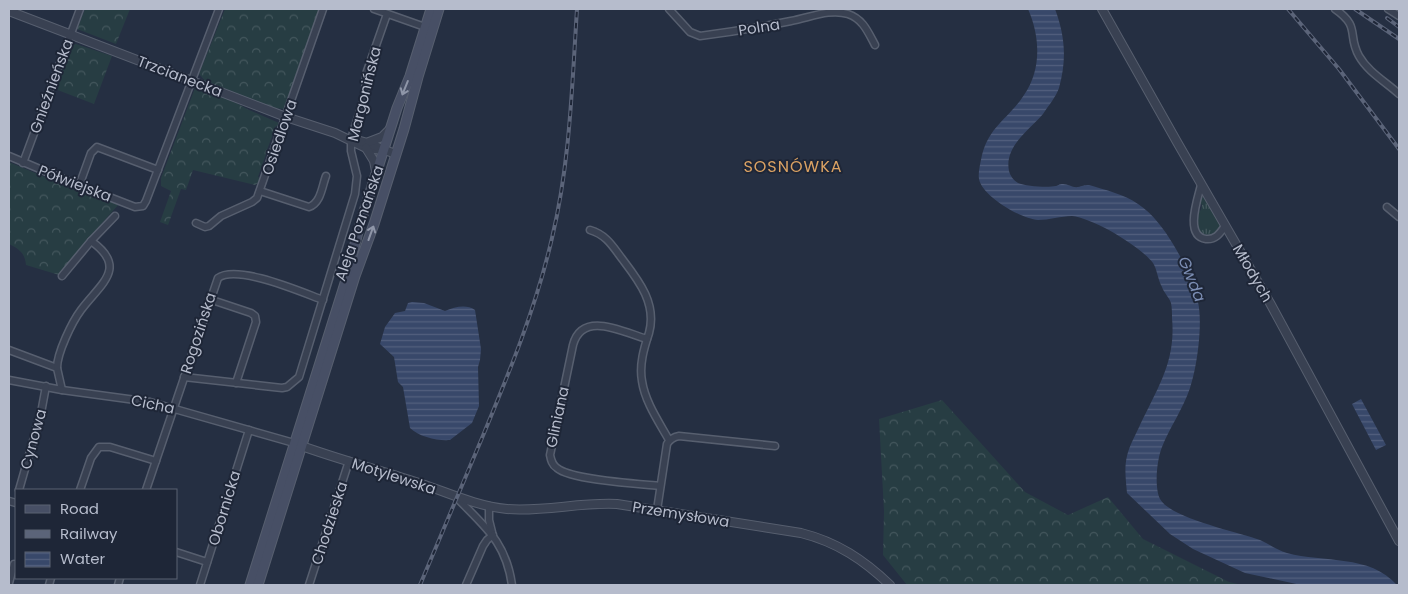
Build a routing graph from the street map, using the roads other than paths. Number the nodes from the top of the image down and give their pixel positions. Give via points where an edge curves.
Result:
1 (80, 9) edge
2 (220, 9) edge
3 (323, 9) edge
4 (374, 9) edge
5 (431, 9) edge
6 (439, 9) edge
7 (668, 9) edge
8 (1102, 9) edge
9 (1335, 9) edge
10 (1388, 9) edge
11 (9, 11) edge
12 (387, 14) junction
13 (1399, 16) edge
14 (425, 27) junction
15 (70, 35) junction
16 (875, 45) dead end
17 (192, 81) junction
18 (1398, 92) edge
19 (286, 117) junction
20 (390, 129) junction
21 (351, 139) junction
22 (368, 145) junction
23 (384, 150) junction
24 (396, 154) junction
25 (9, 156) edge
26 (23, 163) junction
27 (158, 170) junction
28 (376, 174) junction
29 (326, 176) dead end
30 (1201, 185) junction
31 (79, 186) junction
32 (260, 191) junction
33 (369, 195) junction
34 (1387, 207) dead end
35 (115, 216) dead end
36 (377, 216) junction
37 (1399, 217) edge
38 (196, 224) dead end
39 (1225, 226) junction
40 (590, 230) dead end
41 (91, 241) junction
42 (62, 276) dead end
43 (209, 299) junction
44 (323, 300) junction
45 (647, 339) junction
46 (9, 350) edge
47 (58, 368) junction
48 (184, 377) junction
49 (9, 380) edge
50 (236, 383) junction
51 (46, 386) junction
52 (62, 390) junction
53 (173, 408) junction
54 (249, 430) junction
55 (670, 440) junction
56 (298, 445) junction
57 (775, 446) dead end
58 (156, 461) junction
59 (348, 462) junction
60 (660, 486) junction
61 (19, 489) edge
62 (80, 489) edge
63 (146, 489) edge
64 (457, 498) junction
65 (486, 506) junction
66 (657, 510) junction
67 (478, 518) junction
68 (493, 535) junction
69 (1399, 540) edge
70 (178, 553) edge
71 (207, 562) junction
72 (13, 564) edge
73 (9, 583) edge
74 (200, 585) edge
75 (250, 585) edge
76 (258, 585) edge
77 (309, 585) edge
78 (466, 585) edge
79 (512, 585) edge
80 (890, 585) edge

1 - 15 street, Gnieźnieńska
2 - 17 street
3 - 19 street, Osiedlowa
4 - 12 street
5 - 14 main road, Aleja Poznańska
6 - 24 main road, Aleja Poznańska
7 - 16 street, Polna via 690,32 700,36 843,13 861,22
8 - 30 street, Młodych
9 - 18 street via 1349,21 1354,46 1366,67
10 - 13 street
11 - 15 street, Trzcianecka
12 - 14 street
12 - 21 street, Margonińska via 366,74 365,94
14 -> 20 main road, Aleja Poznańska
15 - 17 street, Trzcianecka
15 - 26 street, Gnieźnieńska
17 - 19 street, Trzcianecka
17 - 27 street
19 - 21 street, Trzcianecka
19 - 32 street, Osiedlowa
20 - 22 street
20 - 23 main road, Aleja Poznańska
21 - 22 street, Trzcianecka
21 - 44 street, Margonińska via 356,189
22 - 23 street, Trzcianecka
22 - 28 street
23 - 24 street, Trzcianecka
23 - 28 main road, Aleja Poznańska
24 - 36 main road, Aleja Poznańska
25 - 26 street, Półwiejska
26 - 31 street, Półwiejska
27 - 31 street, Półwiejska via 142,206
27 - 31 street via 97,147 91,153
28 - 33 main road, Aleja Poznańska
29 - 32 street via 318,200 309,207
30 - 39 street, Młodych
30 - 39 street via 1193,222 1196,232 1202,237 1213,238
32 - 38 street, Osiedlowa via 254,201 222,215 209,226
33 - 36 main road via 370,210
33 - 56 main road, Aleja Poznańska
34 - 37 street
35 - 41 street
56 -> 36 main road, Aleja Poznańska
39 - 69 street, Młodych
40 - 45 street via 607,239 643,289 650,308 651,324
41 - 42 street
41 - 47 street via 107,255 108,272 77,316 59,356
43 - 44 street, Rogozińska via 218,278 228,274 263,279
43 - 48 street, Rogozińska
43 - 50 street via 256,316
44 - 50 street, Margonińska via 298,379 282,388
45 - 55 street via 641,363 641,381 646,398
45 - 60 street, Gliniana via 594,325 578,333 550,455 553,465 564,472 594,479
46 - 47 street
47 - 52 street
48 - 50 street, Margonińska
48 - 53 street, Rogozińska
49 - 51 street, Cicha
51 - 52 street, Cicha
51 - 61 street, Cynowa
52 - 53 street, Cicha
53 - 54 street, Cicha
53 - 58 street, Rogozińska
54 - 56 street, Cicha
54 - 71 street, Obornicka
55 - 57 street via 679,436
55 - 60 street
56 - 59 street, Motylewska
56 - 75 main road, Aleja Poznańska
56 - 76 main road, Aleja Poznańska
58 - 62 street via 110,447 98,447
58 - 63 street, Rogozińska
59 - 64 street, Motylewska
59 - 77 street, Chodzieska
60 - 66 street
64 - 65 street, Przemysłowa
64 - 67 street, Motylewska
65 - 66 street, Przemysłowa via 537,510 608,504
65 - 67 street via 480,510
65 - 68 street, Motylewska
66 - 80 street, Przemysłowa via 816,538 859,558
67 - 68 street, Motylewska
68 - 78 street via 483,546
68 - 79 street, Motylewska via 505,558
70 - 71 street
71 - 74 street, Obornicka
72 - 73 street

